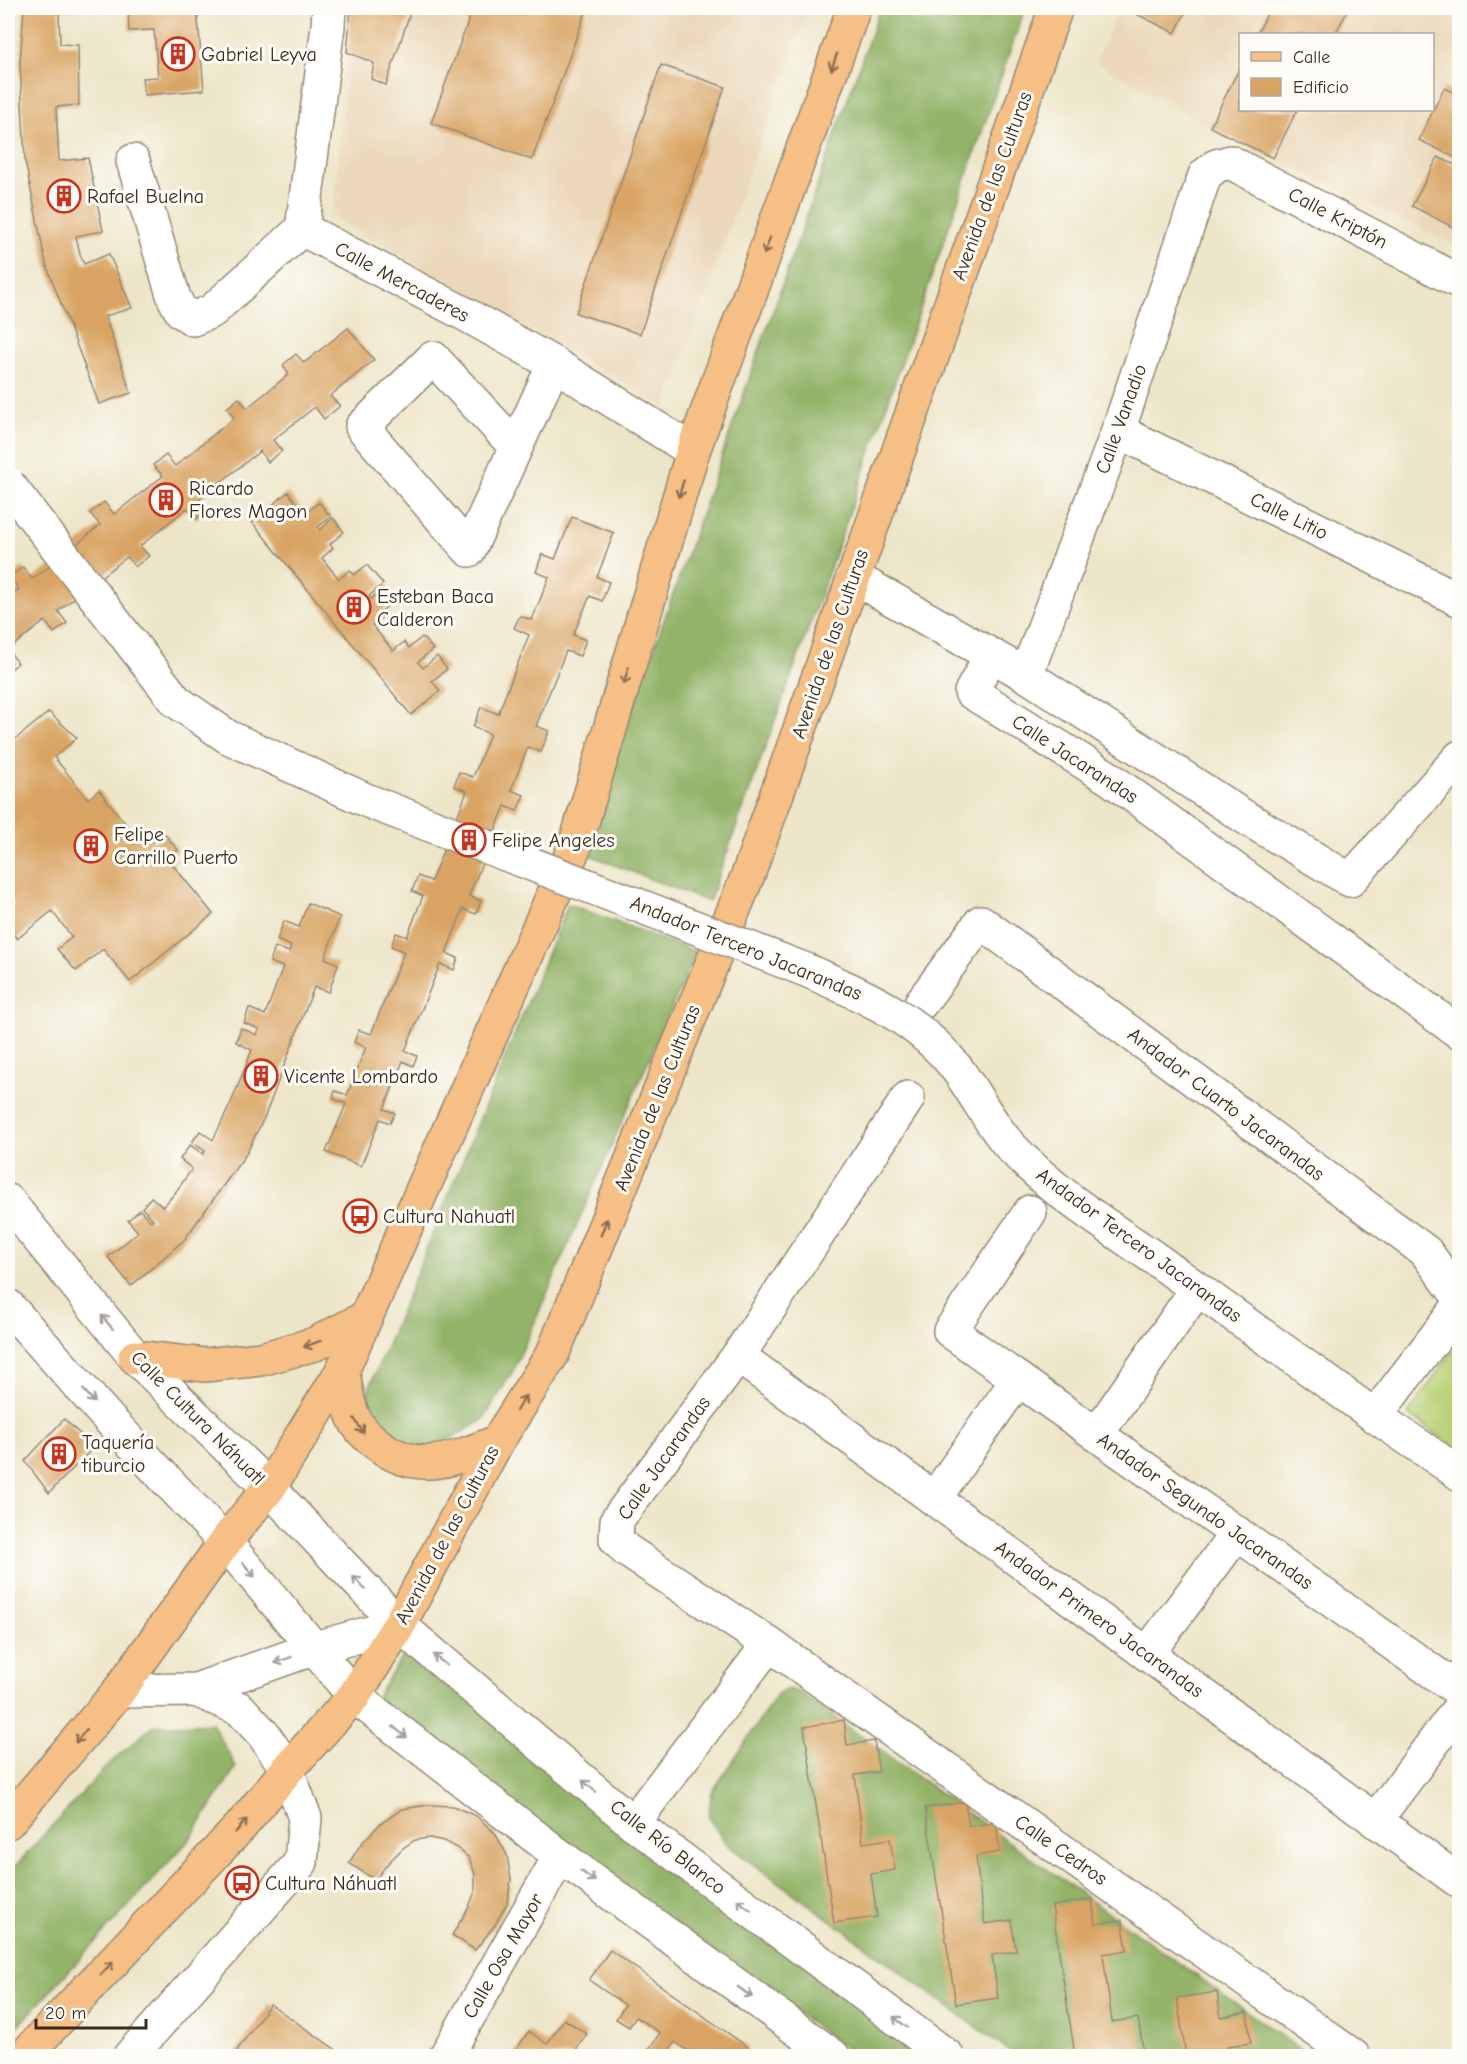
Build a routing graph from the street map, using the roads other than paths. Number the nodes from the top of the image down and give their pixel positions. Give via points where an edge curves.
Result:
1 (329, 8) edge
2 (854, 8) edge
3 (1056, 8) edge
4 (134, 161) dead end
5 (1216, 166) joint
6 (302, 229) junction
7 (1460, 282) edge
8 (554, 364) junction
9 (1118, 431) junction
10 (516, 447) junction
11 (693, 451) junction
12 (8, 484) edge
13 (853, 577) junction
14 (1460, 600) edge
15 (991, 655) junction
16 (1026, 675) junction
17 (1460, 757) edge
18 (1244, 816) junction
19 (1213, 854) junction
20 (921, 1003) dead end
21 (1460, 1033) edge
22 (908, 1098) dead end
23 (8, 1201) edge
24 (1030, 1212) dead end
25 (1197, 1289) junction
26 (1460, 1298) edge
27 (8, 1305) edge
28 (1460, 1305) edge
29 (364, 1318) junction
30 (738, 1356) junction
31 (135, 1357) junction
32 (342, 1371) junction
33 (1018, 1379) junction
34 (1374, 1416) junction
35 (1097, 1434) junction
36 (497, 1442) junction
37 (1460, 1474) edge
38 (269, 1488) junction
39 (934, 1499) junction
40 (1236, 1533) junction
41 (225, 1542) junction
42 (399, 1625) junction
43 (770, 1644) junction
44 (315, 1648) junction
45 (1147, 1654) junction
46 (196, 1690) junction
47 (119, 1691) junction
48 (1460, 1691) edge
49 (354, 1696) junction
50 (1460, 1707) edge
51 (287, 1770) junction
52 (1375, 1821) junction
53 (8, 1822) edge
54 (633, 1823) junction
55 (560, 1856) junction
56 (1460, 1882) edge
57 (824, 2054) edge
58 (24, 2056) edge
59 (130, 2056) edge
60 (446, 2056) edge
61 (947, 2056) edge
62 (1353, 2056) edge

1 - 6 street
2 -> 11 main road
3 - 13 main road, Avenida de las Culturas
4 - 6 street via 174,298 181,311 193,319 212,311
5 - 7 street, Calle Kriptón via 1230,162
5 - 9 street, Calle Vanadio via 1205,175
6 - 8 street, Calle Mercaderes
8 - 10 street
8 - 11 street, Calle Mercaderes
9 - 14 street, Calle Litio
9 - 16 street, Calle Vanadio
10 - 10 street via 434,358 362,427 469,550
11 -> 29 main road via 575,846
12 - 25 street, Andador Tercero Jacarandas, bridge via 176,701 228,737 368,801 806,970 869,998 917,1028 956,1068 1011,1148 1061,1193
13 - 15 street
36 -> 13 main road, Avenida de las Culturas via 553,1353 748,874
15 - 16 street
15 - 19 street, Calle Jacarandas via 970,692 1109,778
16 - 18 street
17 - 18 street via 1350,880
18 - 19 street
19 - 21 street, Calle Jacarandas
20 - 26 street, Andador Cuarto Jacarandas via 981,922 1426,1252
22 - 30 street, Calle Jacarandas
31 -> 23 street, Calle Cultura Náhuatl
24 - 33 street, Andador Segundo Jacarandas via 950,1330
25 - 34 street, Andador Tercero Jacarandas
25 - 35 street
27 -> 41 street
28 - 34 street
29 -> 31 main road via 315,1344 261,1359 205,1365
29 - 32 main road
30 - 39 street, Andador Primero Jacarandas
30 - 43 street, Calle Jacarandas via 617,1521 616,1539 626,1550
31 - 38 street, Calle Cultura Náhuatl
32 -> 36 main road via 353,1416 365,1435 393,1456 418,1463 448,1460
32 - 38 main road
33 - 35 street, Andador Segundo Jacarandas
33 - 39 street
34 - 37 street, Andador Tercero Jacarandas
35 - 40 street, Andador Segundo Jacarandas
36 - 42 main road, Avenida de las Culturas
38 - 41 main road
42 -> 38 street, Calle Cultura Náhuatl
39 - 45 street, Andador Primero Jacarandas
40 - 45 street
40 - 48 street, Andador Segundo Jacarandas
41 -> 44 street
41 - 47 main road
42 - 44 street
42 - 49 main road, Avenida de las Culturas
54 -> 42 street, Calle Río Blanco
43 - 54 street
43 - 62 street, Calle Cedros
44 -> 46 street
44 - 49 street
45 - 52 street, Andador Primero Jacarandas
46 - 47 street
46 - 51 street via 240,1709
47 -> 53 main road
49 - 51 main road, Avenida de las Culturas
49 -> 55 street
50 - 52 street
58 -> 51 main road, Avenida de las Culturas via 241,1826
51 - 59 street via 305,1818 301,1862
52 - 56 street, Andador Primero Jacarandas
61 -> 54 street, Calle Río Blanco
55 -> 57 street
55 - 60 street, Calle Osa Mayor

